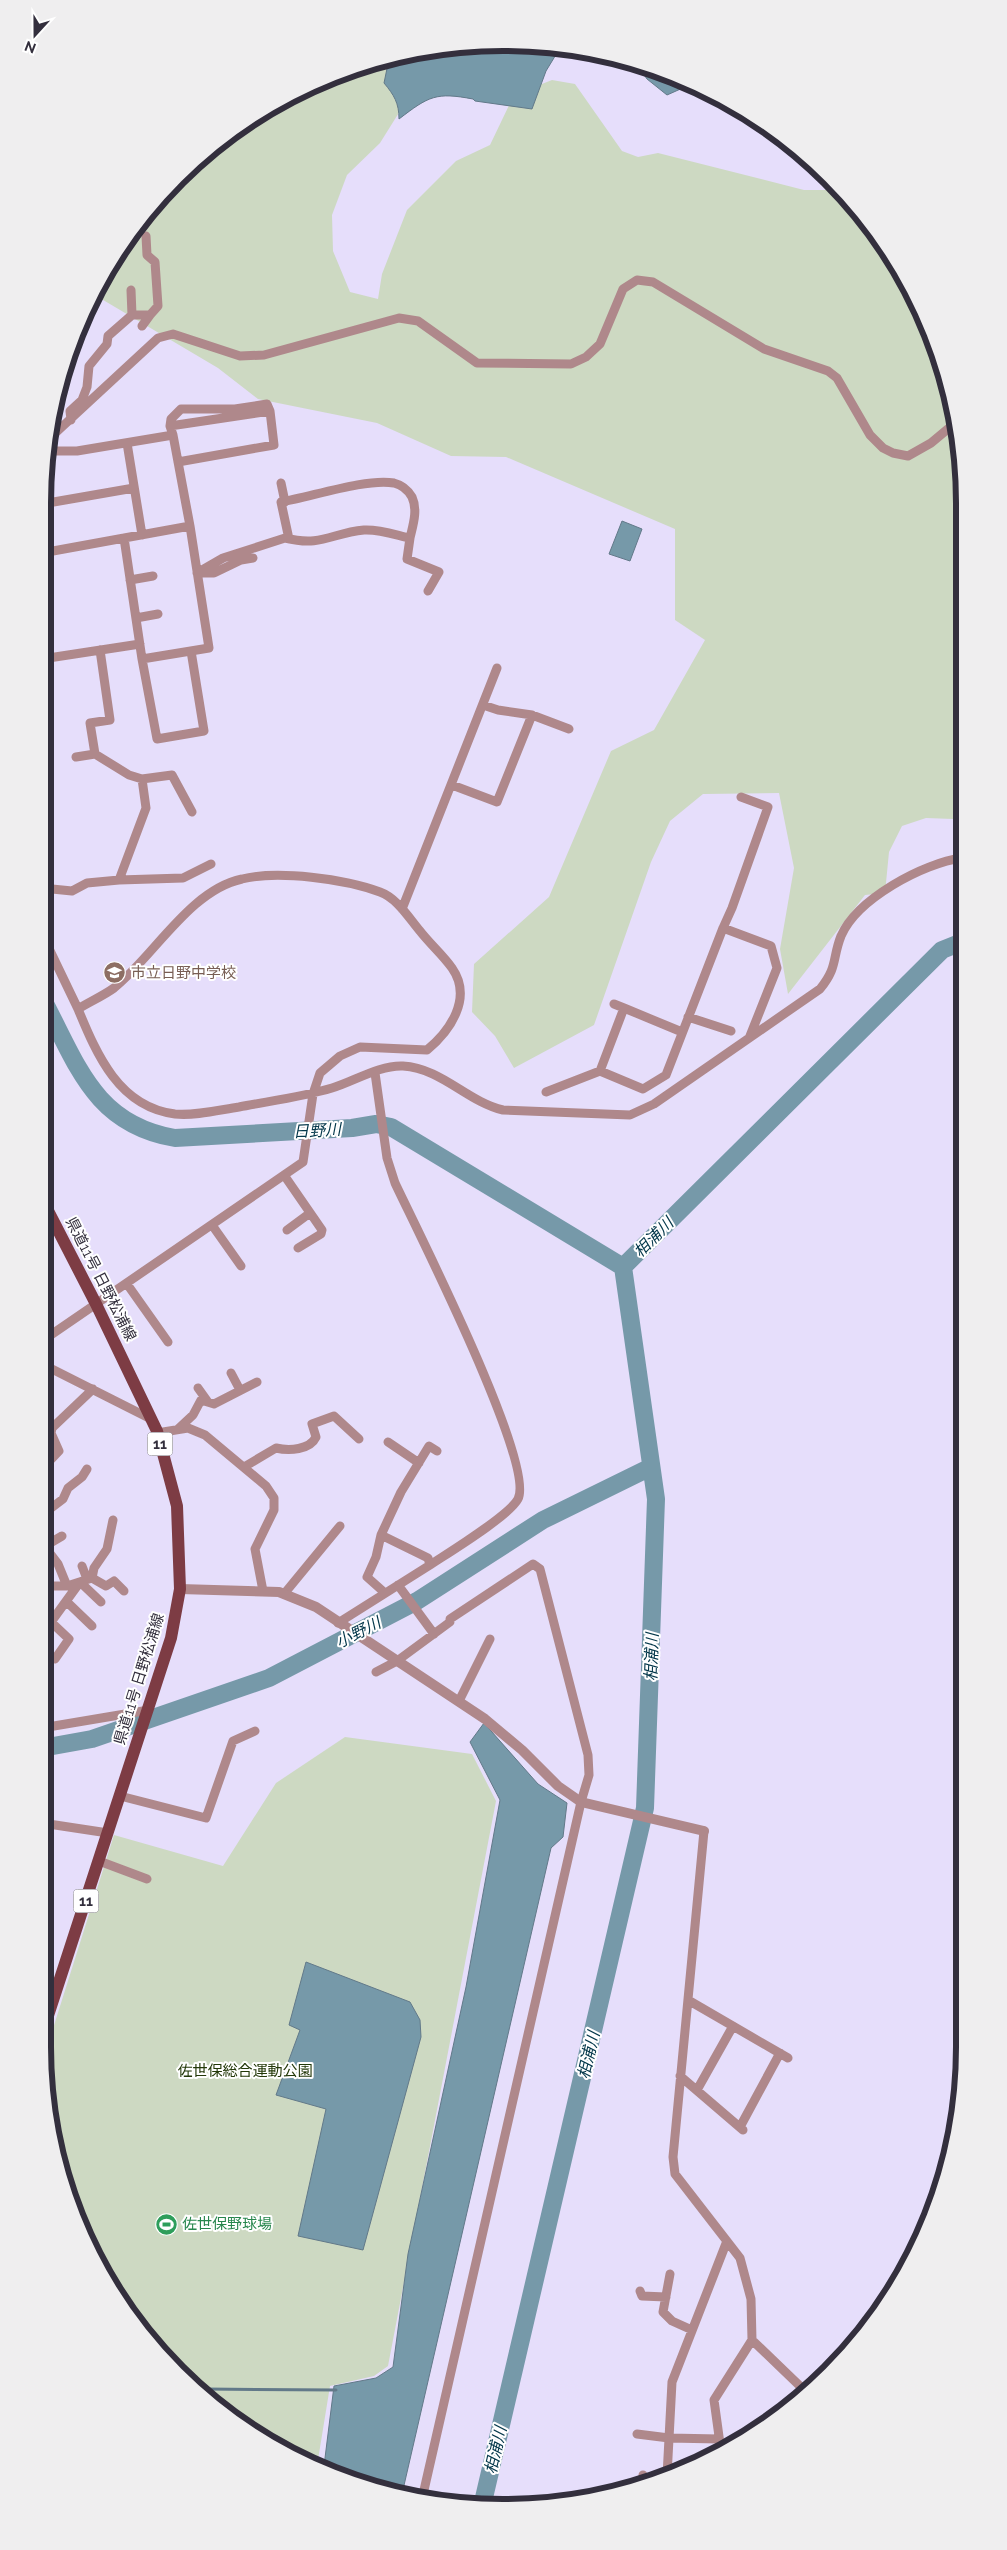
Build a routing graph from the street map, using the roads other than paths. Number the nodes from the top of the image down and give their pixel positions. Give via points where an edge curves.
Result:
1 (146, 236) dead end
2 (131, 290) dead end
3 (132, 315) junction
4 (150, 315) junction
5 (142, 326) dead end
6 (270, 411) junction
7 (71, 420) junction
8 (949, 428) edge
9 (172, 431) junction
10 (57, 433) edge
11 (126, 443) junction
12 (54, 451) edge
13 (178, 462) junction
14 (281, 483) dead end
15 (134, 488) junction
16 (51, 502) edge
17 (285, 502) junction
18 (190, 526) junction
19 (142, 535) junction
20 (124, 538) junction
21 (410, 538) junction
22 (289, 539) junction
23 (51, 551) edge
24 (253, 558) dead end
25 (197, 573) junction
26 (153, 576) dead end
27 (130, 580) junction
28 (428, 591) dead end
29 (158, 614) dead end
30 (136, 618) junction
31 (140, 644) junction
32 (100, 650) junction
33 (191, 651) junction
34 (51, 658) edge
35 (142, 659) junction
36 (497, 668) dead end
37 (484, 704) junction
38 (532, 715) junction
39 (569, 729) dead end
40 (95, 754) junction
41 (76, 757) dead end
42 (142, 779) junction
43 (452, 785) junction
44 (741, 797) dead end
45 (192, 812) dead end
46 (956, 859) edge
47 (211, 864) dead end
48 (119, 880) junction
49 (51, 889) edge
50 (402, 909) junction
51 (722, 928) junction
52 (51, 953) edge
53 (614, 1004) dead end
54 (624, 1008) junction
55 (78, 1009) junction
56 (688, 1016) junction
57 (731, 1031) dead end
58 (682, 1032) junction
59 (750, 1036) junction
60 (600, 1071) junction
61 (375, 1073) junction
62 (546, 1092) dead end
63 (312, 1098) junction
64 (284, 1175) junction
65 (310, 1213) junction
66 (51, 1216) edge
67 (212, 1225) junction
68 (287, 1230) dead end
69 (298, 1248) dead end
70 (241, 1266) dead end
71 (127, 1284) junction
72 (96, 1304) junction
73 (51, 1335) edge
74 (168, 1342) dead end
75 (51, 1368) edge
76 (231, 1373) dead end
77 (257, 1382) dead end
78 (198, 1388) dead end
79 (93, 1389) junction
80 (240, 1390) junction
81 (208, 1402) junction
82 (155, 1427) junction
83 (178, 1429) junction
84 (51, 1433) edge
85 (51, 1433) edge
86 (358, 1439) dead end
87 (388, 1442) dead end
88 (438, 1451) dead end
89 (51, 1459) edge
90 (419, 1462) junction
91 (244, 1467) junction
92 (87, 1470) dead end
93 (51, 1509) edge
94 (113, 1520) dead end
95 (340, 1526) dead end
96 (382, 1535) junction
97 (62, 1536) dead end
98 (51, 1541) edge
99 (51, 1554) edge
100 (430, 1565) junction
101 (82, 1566) dead end
102 (87, 1580) junction
103 (398, 1585) junction
104 (51, 1586) edge
105 (67, 1586) junction
106 (180, 1589) junction
107 (124, 1591) dead end
108 (263, 1591) junction
109 (386, 1592) junction
110 (284, 1594) junction
111 (66, 1601) junction
112 (101, 1602) dead end
113 (341, 1624) junction
114 (92, 1626) dead end
115 (433, 1633) junction
116 (490, 1640) dead end
117 (54, 1659) dead end
118 (395, 1660) junction
119 (376, 1672) dead end
120 (459, 1701) junction
121 (149, 1710) junction
122 (51, 1726) edge
123 (254, 1731) dead end
124 (120, 1796) junction
125 (584, 1803) junction
126 (51, 1824) edge
127 (699, 1830) joint
128 (108, 1833) junction
129 (104, 1864) junction
130 (147, 1879) dead end
131 (688, 2000) junction
132 (51, 2009) edge
133 (733, 2026) junction
134 (680, 2076) junction
135 (697, 2090) junction
136 (727, 2241) junction
137 (670, 2274) dead end
138 (640, 2292) dead end
139 (666, 2297) junction
140 (692, 2330) junction
141 (752, 2340) junction
142 (801, 2387) edge
143 (637, 2434) dead end
144 (669, 2438) junction
145 (719, 2439) junction
146 (720, 2444) edge
147 (667, 2468) edge
148 (424, 2492) edge

1 - 4 street via 147,255 155,262 158,306
2 - 3 street
3 - 4 street
3 - 7 street via 108,336 107,344 89,366 82,400 70,411
4 - 5 street
6 - 9 street
6 - 9 street via 267,404 235,409 181,409 171,420
6 - 13 street via 274,445
7 - 8 street via 158,338 173,334 240,356 264,355 399,318 418,321 477,363 572,364 600,344 623,289 637,280 653,282 764,349 828,371 837,378 870,435 882,448 908,456
7 - 10 street
9 - 11 street
9 - 13 street
11 - 12 street via 77,451
11 - 15 street
13 - 18 street
14 - 17 street
15 - 16 street
15 - 19 street
17 - 21 street via 377,482 395,483 404,487 414,506
17 - 22 street via 281,502
18 - 19 street
18 - 25 street
19 - 20 street
20 - 23 street
20 - 27 street
21 - 22 street via 364,530 315,542
21 - 28 street via 407,559 439,572
22 - 25 street via 260,544 223,558
24 - 25 street via 214,573
25 - 33 street via 209,648
26 - 27 street
27 - 30 street
29 - 30 street
30 - 31 street
31 - 32 street
31 - 35 street
32 - 34 street
32 - 40 street via 110,720 90,723
33 - 35 street
33 - 35 street via 204,731 157,739
36 - 37 street
37 - 38 street via 498,710
37 - 43 street
38 - 39 street
38 - 43 street via 497,802
40 - 41 street
40 - 42 street via 128,775
42 - 45 street via 172,775
42 - 48 street via 146,808
43 - 50 street
44 - 51 street via 768,807
46 - 59 street via 909,876 874,898 841,936 830,977 820,989
47 - 48 street via 183,878
48 - 49 street via 87,883 72,891
50 - 55 street via 382,892 344,882 268,874 240,879 213,890 113,988
50 - 63 street via 453,969 460,1001 453,1021 427,1050 360,1047 340,1056 320,1073
51 - 56 street
51 - 59 street via 771,946 777,968
52 - 55 street
53 - 54 street
54 - 58 street
54 - 60 street
55 - 63 street via 106,1070 134,1098 153,1109 176,1114
56 - 57 street
56 - 58 street
58 - 60 street via 666,1074 643,1089
59 - 61 street via 654,1104 630,1115 503,1110 489,1107 424,1071 405,1066 385,1066
60 - 62 street
61 - 63 street
61 - 100 street via 387,1158 395,1183 480,1360 508,1440 518,1480 519,1497 514,1505
63 - 64 street via 303,1162
64 - 65 street
64 - 67 street
65 - 68 street
65 - 69 street via 322,1230 321,1234
66 - 72 main road, 県道11号 日野松浦線 / 11
67 - 70 street
67 - 71 street
71 - 72 street
71 - 74 street
72 - 73 street
72 - 82 main road, 県道11号 日野松浦線 / 11
75 - 79 street
76 - 80 street
77 - 80 street
78 - 81 street
79 - 82 street
79 - 84 street via 52,1428
80 - 81 street via 214,1404
81 - 83 street via 201,1400 193,1415
82 - 83 street
82 - 106 main road, 県道11号 日野松浦線 / 11 via 177,1506
83 - 91 street via 188,1428 205,1435
85 - 89 street via 59,1451
86 - 91 street via 334,1416 312,1424 316,1437 306,1447 276,1448
87 - 90 street
88 - 90 street via 429,1446
90 - 96 street
91 - 108 street via 266,1486 274,1498 274,1510 255,1549
92 - 93 street
94 - 102 street via 107,1548
95 - 110 street
96 - 100 street via 428,1558
96 - 109 street via 367,1577
97 - 98 street
99 - 105 street
100 - 103 street
101 - 102 street
102 - 105 street
102 - 107 street via 106,1586 114,1581
102 - 111 street
102 - 112 street
103 - 109 street
103 - 115 street
104 - 105 street
106 - 108 street
106 - 121 main road, 県道11号 日野松浦線 / 11 via 171,1638
108 - 110 street
109 - 113 street
110 - 113 street via 316,1607
111 - 114 street
111 - 117 street via 51,1622 69,1640
113 - 118 street
115 - 118 street
115 - 125 street via 516,1573 533,1564 540,1569 588,1755 589,1775
116 - 120 street
118 - 119 street
118 - 120 street
120 - 125 street via 522,1750 558,1786
121 - 122 street
121 - 124 main road, 県道11号 日野松浦線 / 11
123 - 124 street via 233,1742 206,1818
124 - 128 main road, 県道11号 日野松浦線 / 11
125 - 127 street
125 - 148 street
126 - 128 street
127 - 131 street
128 - 129 main road, 県道11号 日野松浦線 / 11
129 - 130 street
129 - 132 main road, 県道11号 日野松浦線 / 11
131 - 133 street
131 - 134 street
133 - 135 street
133 - 135 street via 784,2056 742,2129
134 - 135 street
134 - 136 street via 673,2158 675,2174
136 - 140 street
136 - 141 street via 740,2258 751,2299
137 - 139 street
138 - 139 street via 642,2296
139 - 140 street via 663,2312
140 - 144 street via 672,2382
141 - 142 street
141 - 145 street via 714,2400
143 - 144 street
144 - 145 street
144 - 147 street
145 - 146 street

